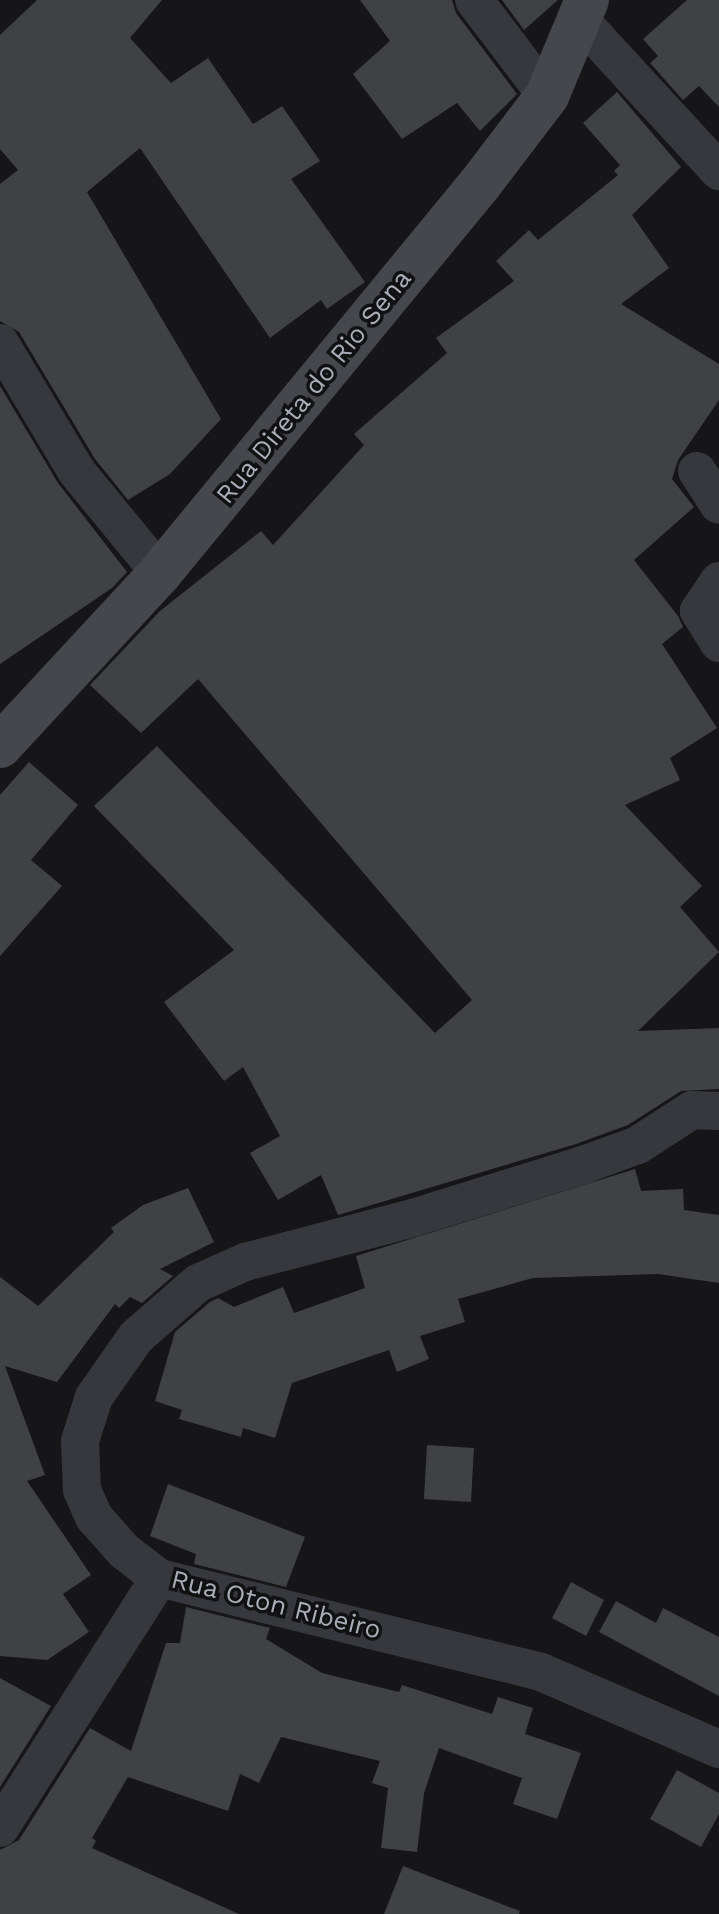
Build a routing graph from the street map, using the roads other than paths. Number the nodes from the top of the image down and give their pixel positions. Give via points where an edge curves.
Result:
1 (474, 0) edge
2 (584, 10) edge
3 (547, 96) junction
4 (719, 171) edge
5 (0, 343) edge
6 (697, 471) dead end
7 (719, 505) edge
8 (160, 573) junction
9 (719, 581) edge
10 (719, 643) edge
11 (0, 746) edge
12 (719, 1111) edge
13 (159, 1578) junction
14 (719, 1749) edge
15 (0, 1828) edge

1 - 3 street
2 - 3 main road, Rua Direta do Rio Sena
2 - 4 street
3 - 8 main road, Rua Direta do Rio Sena
5 - 8 street via 77,472
6 - 7 street
8 - 11 main road, Rua Direta do Rio Sena
9 - 10 street via 699,611
12 - 13 street, Rua Oton Ribeiro via 692,1110 638,1145 583,1165 413,1218 245,1262 172,1301 136,1337 101,1386 80,1441 82,1490 94,1517 124,1551
13 - 14 street, Rua Oton Ribeiro via 541,1672
13 - 15 street

